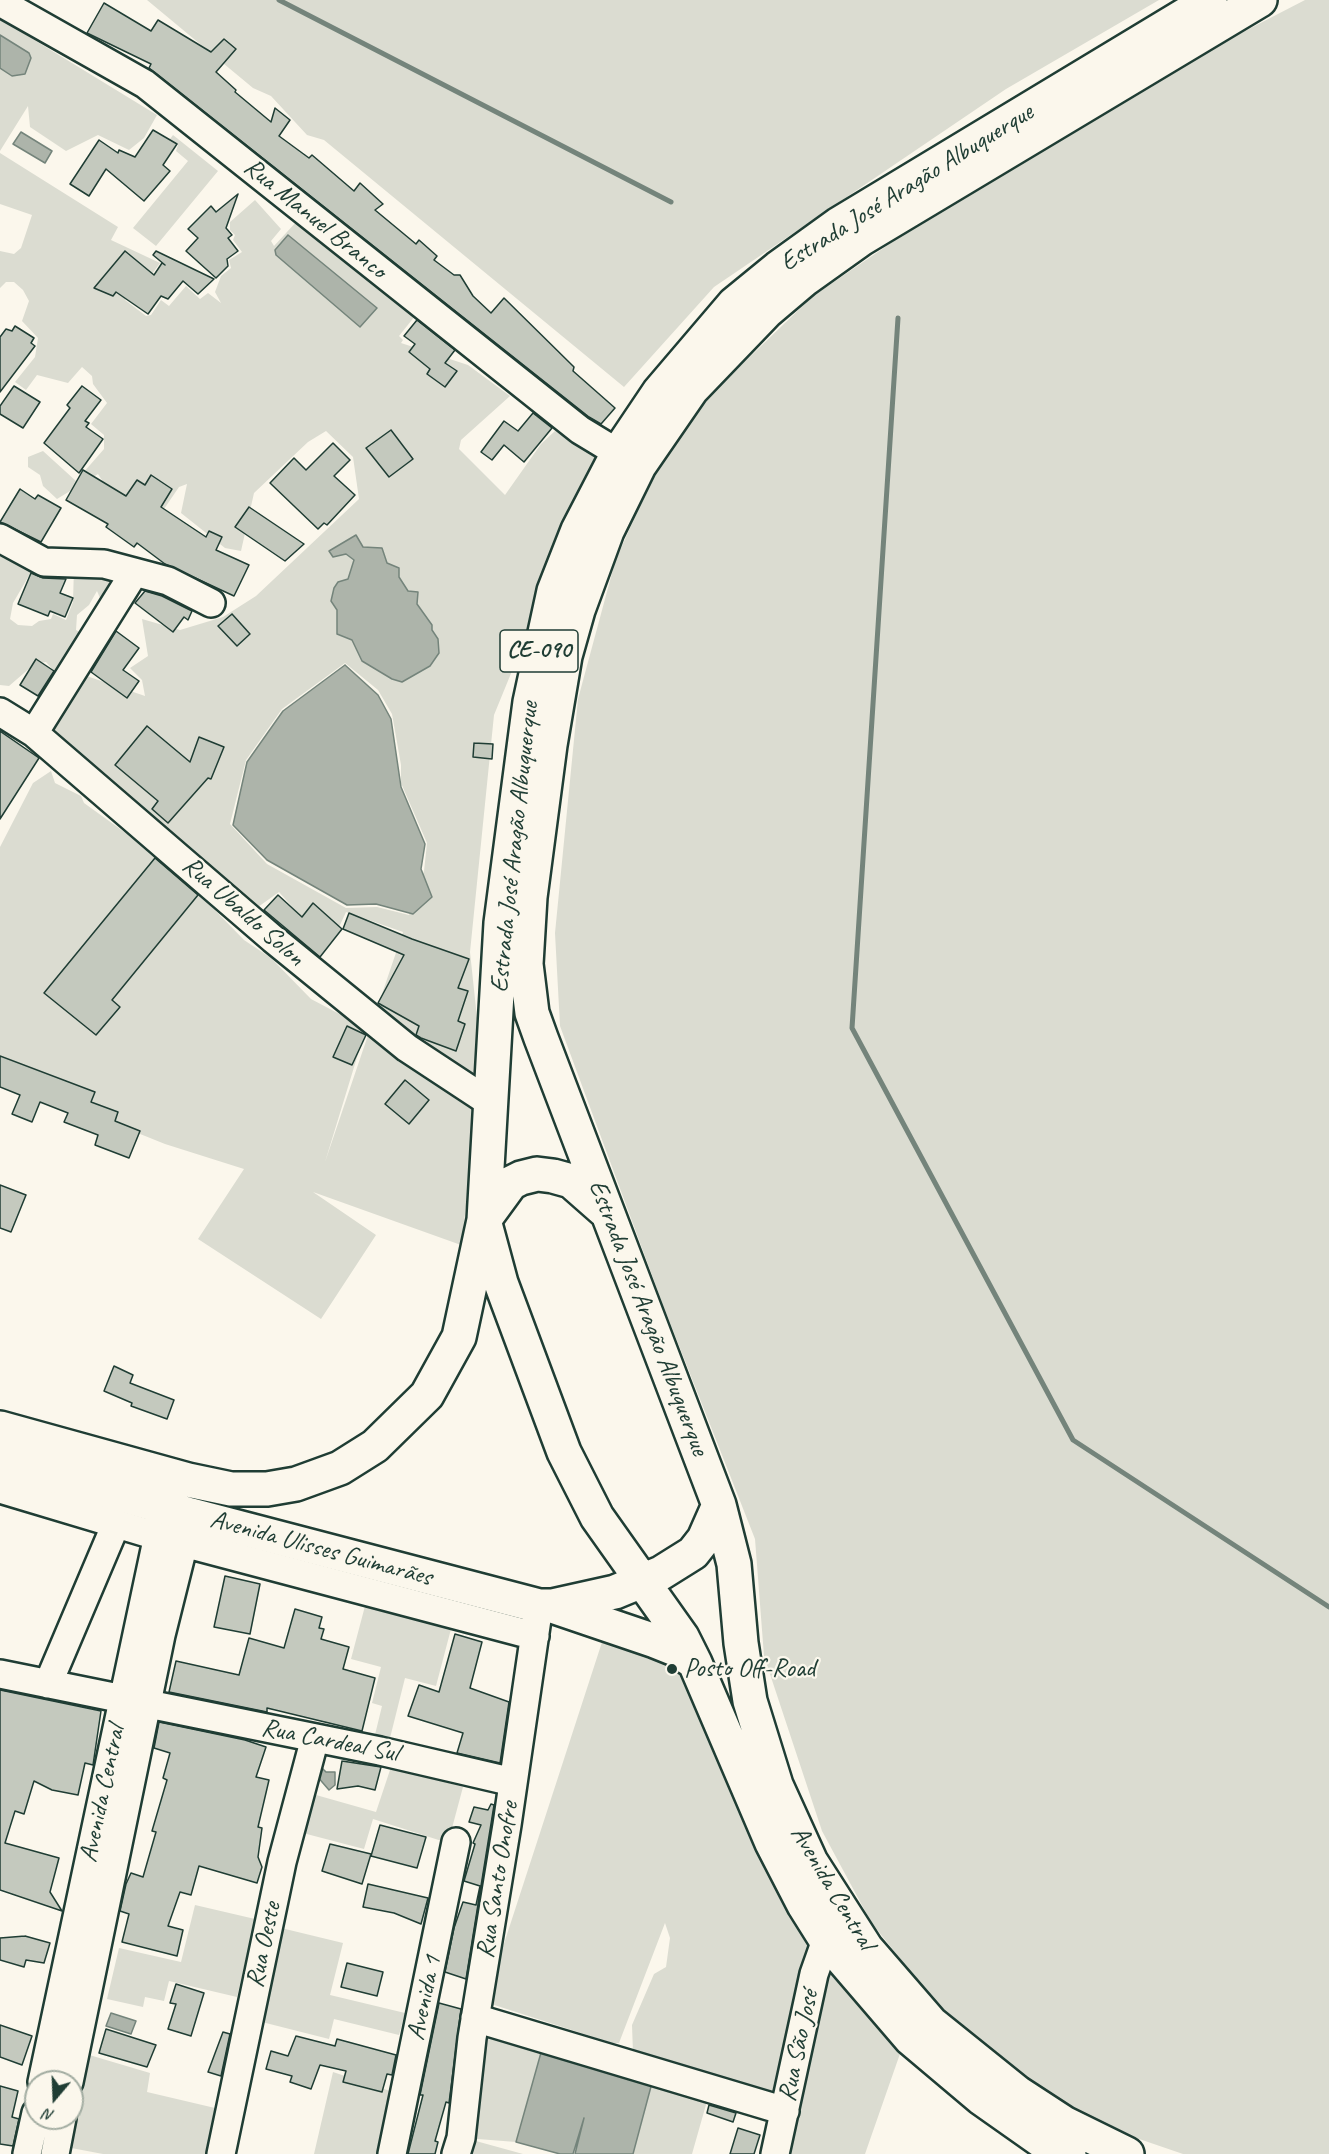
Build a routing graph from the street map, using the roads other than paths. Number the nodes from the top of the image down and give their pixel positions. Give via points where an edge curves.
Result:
1 (1210, 0) edge
2 (1260, 0) edge
3 (0, 2) edge
4 (618, 453) junction
5 (0, 538) edge
6 (134, 573) junction
7 (211, 603) dead end
8 (0, 712) edge
9 (34, 734) junction
10 (492, 1104) junction
11 (607, 1214) junction
12 (484, 1220) junction
13 (0, 1428) edge
14 (0, 1460) edge
15 (61, 1461) junction
16 (0, 1489) edge
17 (719, 1505) junction
18 (116, 1524) junction
19 (174, 1525) junction
20 (643, 1581) junction
21 (542, 1616) junction
22 (695, 1663) junction
23 (0, 1674) edge
24 (48, 1684) junction
25 (135, 1702) junction
26 (315, 1738) junction
27 (513, 1782) junction
28 (113, 1804) junction
29 (456, 1842) dead end
30 (826, 1940) junction
31 (475, 2018) junction
32 (45, 2070) edge
33 (71, 2070) edge
34 (785, 2111) junction
35 (32, 2130) edge
36 (60, 2130) edge
37 (28, 2151) edge
38 (55, 2154) edge
39 (221, 2154) edge
40 (392, 2154) edge
41 (456, 2154) edge
42 (775, 2154) edge
43 (1069, 2154) edge
44 (1127, 2154) edge

1 - 4 main road, Estrada José Aragão Albuquerque / CE-090 via 839,224 778,268 734,304 700,341 658,392
2 - 11 main road, Estrada José Aragão Albuquerque / CE-090 via 871,233 820,268 766,312 698,382 639,466 593,564 565,656 535,862 526,964 532,1013
3 - 4 street, Rua Manuel Branco via 145,84 580,430
4 - 10 main road, Estrada José Aragão Albuquerque / CE-090 via 558,581 540,646 519,772 501,923
5 - 6 street via 44,562 104,564
6 - 7 street via 168,581
6 - 9 street
8 - 9 street, Rua Ubaldo Solon
9 - 10 street, Rua Ubaldo Solon via 407,1048
10 - 12 main road, Estrada José Aragão Albuquerque / CE-090
11 - 12 main road via 571,1181 537,1174 511,1183
11 - 17 main road, Estrada José Aragão Albuquerque / CE-090
12 - 15 main road, Avenida Ulisses Guimarães via 459,1337 427,1395 375,1446 340,1468 267,1490 231,1489
12 - 20 main road, Estrada José Aragão Albuquerque / CE-090 via 501,1283 564,1452 597,1517
13 - 15 main road, Avenida Ulisses Guimarães
14 - 15 main road, Avenida Ulisses Guimarães
15 - 19 main road, Avenida Ulisses Guimarães
16 - 18 street
17 - 20 main road, Avenida Ulisses Guimarães via 704,1539 693,1553
17 - 44 main road, Avenida Central / CE-090 via 734,1564 744,1671 766,1756 811,1862 838,1909 914,2005 977,2063 1064,2123
18 - 19 street
18 - 24 street
19 - 21 main road, Avenida Ulisses Guimarães
19 - 25 street, Avenida Central
20 - 21 main road, Avenida Ulisses Guimarães
20 - 22 main road, Avenida Central / CE-090
21 - 22 main road via 654,1641
21 - 27 street, Rua Santo Onofre
22 - 30 main road, Avenida Central / CE-090 via 772,1843
23 - 24 street, Rua Cardeal Sul
24 - 25 street, Rua Cardeal Sul
25 - 26 street, Rua Cardeal Sul
25 - 28 street, Avenida Central
26 - 27 street, Rua Cardeal Sul
26 - 39 street, Rua Oeste via 282,1862
27 - 31 street, Rua Santo Onofre
28 - 32 street, Avenida Central
28 - 33 street, Avenida Central
29 - 40 street, Avenida 1
30 - 34 street, Rua São José via 814,1974
30 - 43 main road, Avenida Central / CE-090 via 911,2039 981,2098 1042,2141
31 - 34 street
31 - 41 street, Rua Santo Onofre
34 - 42 street, Rua São José
35 - 37 street
36 - 38 street
37 - 38 street

